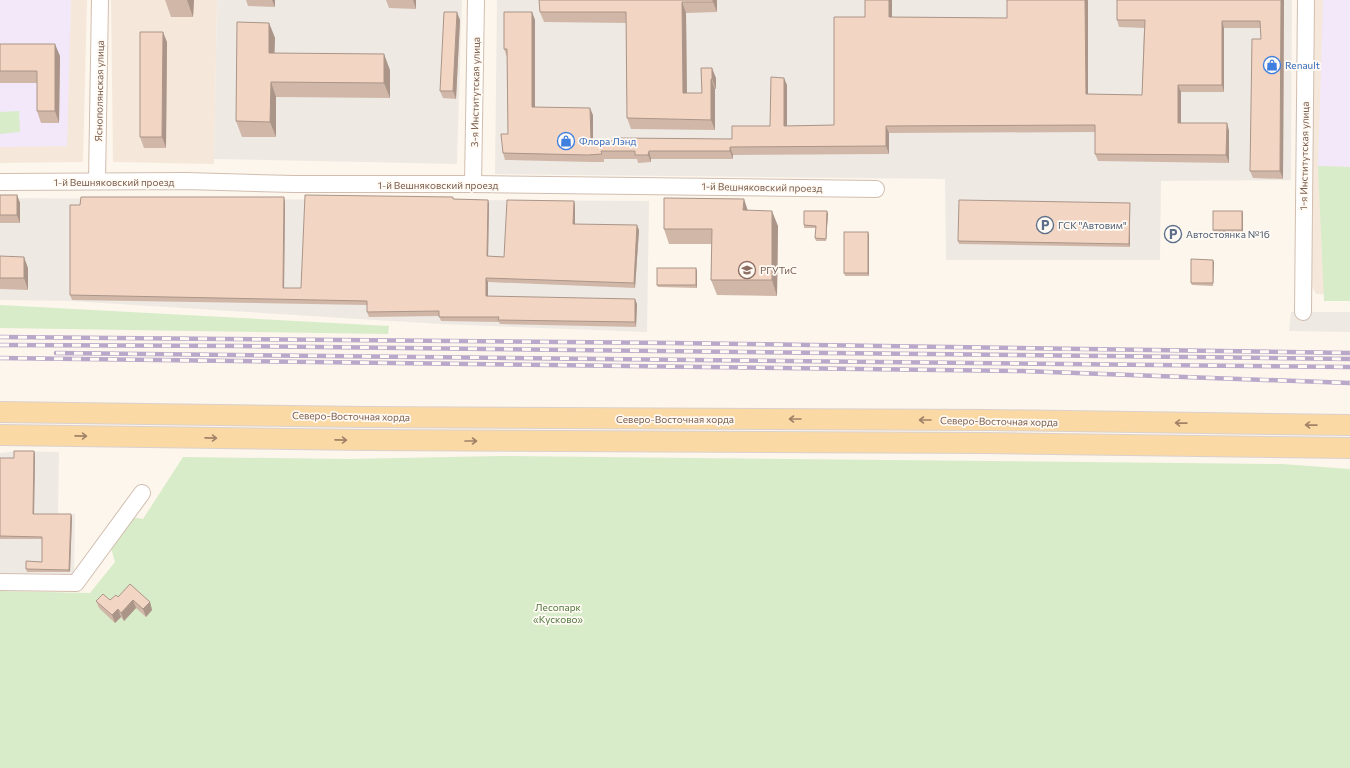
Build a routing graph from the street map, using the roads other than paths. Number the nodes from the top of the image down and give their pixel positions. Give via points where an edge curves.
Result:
1 (100, 0) edge
2 (476, 0) edge
3 (1306, 0) edge
4 (0, 182) edge
5 (97, 182) junction
6 (473, 184) junction
7 (876, 189) dead end
8 (1303, 312) dead end
9 (0, 412) edge
10 (1350, 425) edge
11 (0, 435) edge
12 (56, 436) junction
13 (0, 445) edge
14 (1350, 448) edge
15 (142, 493) dead end
16 (0, 582) edge

1 - 5 street, Яснополянская улица
2 - 6 street, 3-я Институтская улица
3 - 8 street, 1-я Институтская улица
4 - 5 street, 1-й Вешняковский проезд
5 - 6 street, 1-й Вешняковский проезд
6 - 7 street, 1-й Вешняковский проезд
10 -> 9 main road, Северо-Восточная хорда
11 - 12 main road
12 - 13 main road
12 -> 14 main road
15 - 16 street via 76,583

